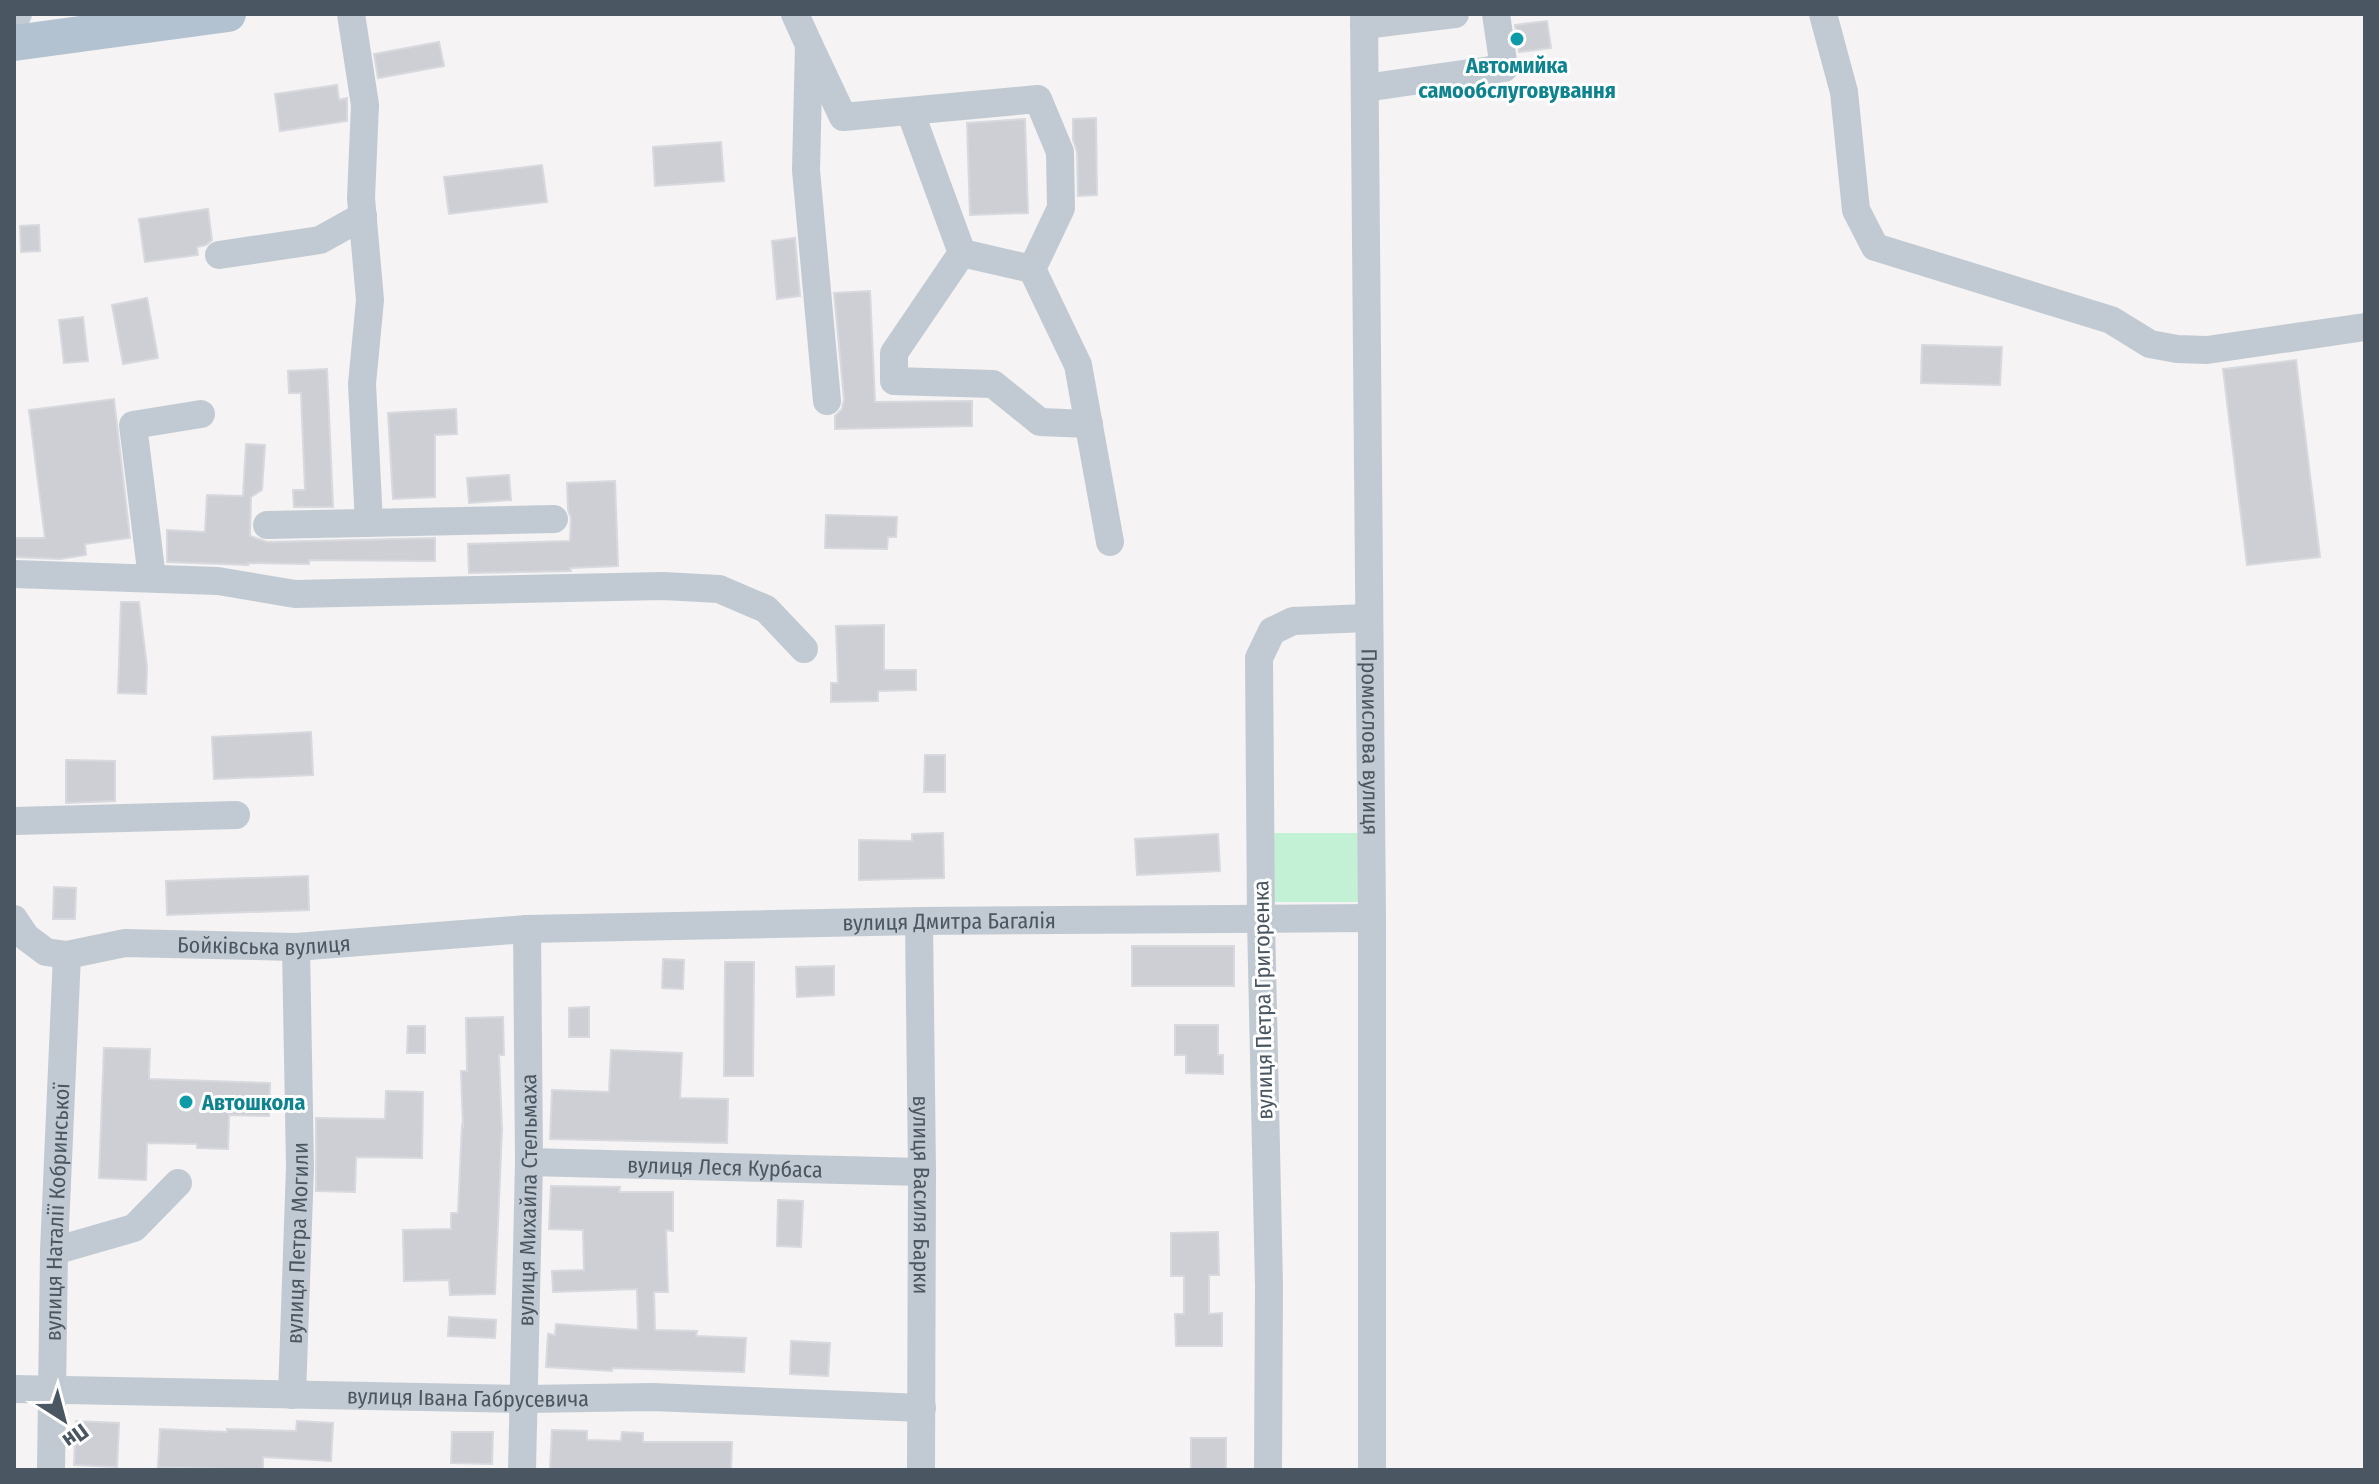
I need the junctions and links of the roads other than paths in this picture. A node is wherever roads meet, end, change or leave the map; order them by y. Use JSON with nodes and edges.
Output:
{"nodes":[{"id":1,"x":18,"y":14,"type":"edge"},
{"id":2,"x":228,"y":14,"type":"edge"},
{"id":3,"x":351,"y":14,"type":"edge"},
{"id":4,"x":795,"y":14,"type":"edge"},
{"id":5,"x":1455,"y":14,"type":"edge"},
{"id":6,"x":1496,"y":14,"type":"edge"},
{"id":7,"x":1823,"y":14,"type":"edge"},
{"id":8,"x":14,"y":20,"type":"edge"},
{"id":9,"x":1364,"y":20,"type":"edge"},
{"id":10,"x":14,"y":43,"type":"edge"},
{"id":11,"x":809,"y":45,"type":"junction"},
{"id":12,"x":1365,"y":88,"type":"junction"},
{"id":13,"x":910,"y":111,"type":"junction"},
{"id":14,"x":363,"y":216,"type":"junction"},
{"id":15,"x":962,"y":253,"type":"junction"},
{"id":16,"x":219,"y":255,"type":"dead end"},
{"id":17,"x":1032,"y":269,"type":"junction"},
{"id":18,"x":2365,"y":327,"type":"edge"},
{"id":19,"x":827,"y":401,"type":"dead end"},
{"id":20,"x":201,"y":414,"type":"dead end"},
{"id":21,"x":1089,"y":424,"type":"junction"},
{"id":22,"x":554,"y":519,"type":"dead end"},
{"id":23,"x":369,"y":523,"type":"junction"},
{"id":24,"x":267,"y":525,"type":"dead end"},
{"id":25,"x":1110,"y":542,"type":"dead end"},
{"id":26,"x":14,"y":574,"type":"edge"},
{"id":27,"x":152,"y":578,"type":"junction"},
{"id":28,"x":1368,"y":618,"type":"junction"},
{"id":29,"x":804,"y":649,"type":"dead end"},
{"id":30,"x":236,"y":815,"type":"dead end"},
{"id":31,"x":14,"y":821,"type":"edge"},
{"id":32,"x":1372,"y":918,"type":"junction"},
{"id":33,"x":14,"y":919,"type":"edge"},
{"id":34,"x":1261,"y":920,"type":"junction"},
{"id":35,"x":919,"y":921,"type":"junction"},
{"id":36,"x":527,"y":929,"type":"junction"},
{"id":37,"x":296,"y":947,"type":"junction"},
{"id":38,"x":67,"y":955,"type":"junction"},
{"id":39,"x":529,"y":1162,"type":"junction"},
{"id":40,"x":922,"y":1172,"type":"junction"},
{"id":41,"x":178,"y":1183,"type":"dead end"},
{"id":42,"x":54,"y":1251,"type":"junction"},
{"id":43,"x":14,"y":1389,"type":"edge"},
{"id":44,"x":53,"y":1389,"type":"junction"},
{"id":45,"x":292,"y":1395,"type":"junction"},
{"id":46,"x":525,"y":1399,"type":"junction"},
{"id":47,"x":922,"y":1408,"type":"junction"},
{"id":48,"x":51,"y":1470,"type":"edge"},
{"id":49,"x":522,"y":1470,"type":"edge"},
{"id":50,"x":921,"y":1470,"type":"edge"},
{"id":51,"x":1268,"y":1470,"type":"edge"},
{"id":52,"x":1372,"y":1470,"type":"edge"}],
"edges":[{"from":1,"to":8,"type":"street"},
{"from":2,"to":10,"type":"main road"},
{"from":3,"to":14,"type":"street"},
{"from":4,"to":11,"type":"street"},
{"from":5,"to":9,"type":"street"},
{"from":6,"to":12,"type":"street"},
{"from":7,"to":18,"type":"street"},
{"from":9,"to":12,"type":"street","name":"Промислова вулиця"},
{"from":11,"to":13,"type":"street"},
{"from":11,"to":19,"type":"street"},
{"from":12,"to":28,"type":"street","name":"Промислова вулиця"},
{"from":13,"to":15,"type":"street"},
{"from":13,"to":17,"type":"street"},
{"from":14,"to":16,"type":"street"},
{"from":14,"to":23,"type":"street"},
{"from":15,"to":17,"type":"street"},
{"from":15,"to":21,"type":"street"},
{"from":17,"to":21,"type":"street"},
{"from":20,"to":27,"type":"street"},
{"from":21,"to":25,"type":"street"},
{"from":22,"to":23,"type":"street"},
{"from":23,"to":24,"type":"street"},
{"from":26,"to":27,"type":"street"},
{"from":27,"to":29,"type":"street"},
{"from":28,"to":32,"type":"street","name":"Промислова вулиця"},
{"from":28,"to":34,"type":"street","name":"вулиця Петра Григоренка"},
{"from":30,"to":31,"type":"street"},
{"from":32,"to":34,"type":"street","name":"вулиця Дмитра Багалія"},
{"from":32,"to":52,"type":"street","name":"Промислова вулиця"},
{"from":33,"to":38,"type":"street"},
{"from":34,"to":35,"type":"street","name":"вулиця Дмитра Багалія"},
{"from":34,"to":51,"type":"street","name":"вулиця Петра Григоренка"},
{"from":35,"to":36,"type":"street","name":"вулиця Дмитра Багалія"},
{"from":35,"to":40,"type":"street","name":"вулиця Василя Барки"},
{"from":36,"to":37,"type":"street","name":"Бойківська вулиця"},
{"from":36,"to":39,"type":"street","name":"вулиця Михайла Стельмаха"},
{"from":37,"to":38,"type":"street","name":"Бойківська вулиця"},
{"from":37,"to":45,"type":"street","name":"вулиця Петра Могили"},
{"from":38,"to":42,"type":"street","name":"вулиця Наталії Кобринської"},
{"from":39,"to":40,"type":"street","name":"вулиця Леся Курбаса"},
{"from":39,"to":46,"type":"street","name":"вулиця Михайла Стельмаха"},
{"from":40,"to":47,"type":"street","name":"вулиця Василя Барки"},
{"from":41,"to":42,"type":"street"},
{"from":42,"to":44,"type":"street","name":"вулиця Наталії Кобринської"},
{"from":43,"to":44,"type":"street","name":"вулиця Івана Габрусевича"},
{"from":44,"to":45,"type":"street","name":"вулиця Івана Габрусевича"},
{"from":44,"to":48,"type":"street","name":"вулиця Наталії Кобринської"},
{"from":45,"to":46,"type":"street","name":"вулиця Івана Габрусевича"},
{"from":46,"to":47,"type":"street","name":"вулиця Івана Габрусевича"},
{"from":46,"to":49,"type":"street","name":"вулиця Михайла Стельмаха"},
{"from":47,"to":50,"type":"street","name":"вулиця Василя Барки"}]}
